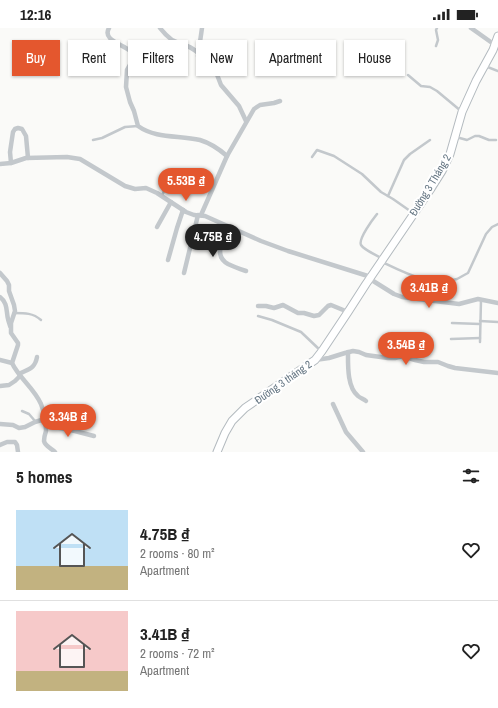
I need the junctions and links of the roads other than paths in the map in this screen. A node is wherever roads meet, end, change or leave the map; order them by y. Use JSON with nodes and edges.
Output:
{"nodes":[{"id":1,"x":109,"y":28,"type":"edge"},
{"id":2,"x":160,"y":28,"type":"edge"},
{"id":3,"x":202,"y":28,"type":"edge"},
{"id":4,"x":437,"y":28,"type":"edge"},
{"id":5,"x":471,"y":28,"type":"edge"},
{"id":6,"x":498,"y":36,"type":"edge"},
{"id":7,"x":201,"y":40,"type":"edge"},
{"id":8,"x":436,"y":46,"type":"dead end"},
{"id":9,"x":495,"y":49,"type":"edge"},
{"id":10,"x":196,"y":51,"type":"edge"},
{"id":11,"x":484,"y":66,"type":"junction"},
{"id":12,"x":498,"y":71,"type":"edge"},
{"id":13,"x":408,"y":75,"type":"dead end"},
{"id":14,"x":218,"y":76,"type":"edge"},
{"id":15,"x":280,"y":101,"type":"dead end"},
{"id":16,"x":462,"y":112,"type":"junction"},
{"id":17,"x":246,"y":121,"type":"junction"},
{"id":18,"x":138,"y":126,"type":"junction"},
{"id":19,"x":455,"y":136,"type":"junction"},
{"id":20,"x":93,"y":140,"type":"dead end"},
{"id":21,"x":430,"y":140,"type":"dead end"},
{"id":22,"x":496,"y":140,"type":"dead end"},
{"id":23,"x":227,"y":156,"type":"junction"},
{"id":24,"x":312,"y":157,"type":"dead end"},
{"id":25,"x":28,"y":158,"type":"junction"},
{"id":26,"x":11,"y":163,"type":"junction"},
{"id":27,"x":0,"y":164,"type":"edge"},
{"id":28,"x":166,"y":188,"type":"dead end"},
{"id":29,"x":161,"y":196,"type":"junction"},
{"id":30,"x":388,"y":196,"type":"junction"},
{"id":31,"x":171,"y":202,"type":"junction"},
{"id":32,"x":184,"y":210,"type":"junction"},
{"id":33,"x":377,"y":214,"type":"dead end"},
{"id":34,"x":414,"y":214,"type":"junction"},
{"id":35,"x":199,"y":215,"type":"junction"},
{"id":36,"x":498,"y":224,"type":"edge"},
{"id":37,"x":157,"y":227,"type":"dead end"},
{"id":38,"x":231,"y":228,"type":"junction"},
{"id":39,"x":168,"y":260,"type":"dead end"},
{"id":40,"x":382,"y":260,"type":"junction"},
{"id":41,"x":246,"y":271,"type":"dead end"},
{"id":42,"x":184,"y":272,"type":"dead end"},
{"id":43,"x":0,"y":273,"type":"edge"},
{"id":44,"x":369,"y":280,"type":"junction"},
{"id":45,"x":362,"y":291,"type":"joint"},
{"id":46,"x":0,"y":297,"type":"edge"},
{"id":47,"x":481,"y":299,"type":"junction"},
{"id":48,"x":498,"y":303,"type":"edge"},
{"id":49,"x":258,"y":306,"type":"dead end"},
{"id":50,"x":348,"y":312,"type":"junction"},
{"id":51,"x":14,"y":313,"type":"junction"},
{"id":52,"x":258,"y":316,"type":"dead end"},
{"id":53,"x":41,"y":320,"type":"dead end"},
{"id":54,"x":498,"y":322,"type":"edge"},
{"id":55,"x":452,"y":323,"type":"dead end"},
{"id":56,"x":480,"y":323,"type":"junction"},
{"id":57,"x":11,"y":328,"type":"junction"},
{"id":58,"x":450,"y":339,"type":"dead end"},
{"id":59,"x":322,"y":351,"type":"junction"},
{"id":60,"x":348,"y":352,"type":"junction"},
{"id":61,"x":37,"y":357,"type":"dead end"},
{"id":62,"x":0,"y":360,"type":"edge"},
{"id":63,"x":315,"y":360,"type":"junction"},
{"id":64,"x":12,"y":363,"type":"junction"},
{"id":65,"x":498,"y":373,"type":"edge"},
{"id":66,"x":19,"y":375,"type":"junction"},
{"id":67,"x":0,"y":386,"type":"edge"},
{"id":68,"x":366,"y":400,"type":"dead end"},
{"id":69,"x":333,"y":404,"type":"dead end"},
{"id":70,"x":22,"y":411,"type":"dead end"},
{"id":71,"x":45,"y":419,"type":"junction"},
{"id":72,"x":35,"y":422,"type":"junction"},
{"id":73,"x":0,"y":424,"type":"edge"},
{"id":74,"x":46,"y":426,"type":"junction"},
{"id":75,"x":94,"y":436,"type":"dead end"},
{"id":76,"x":0,"y":445,"type":"edge"},
{"id":77,"x":18,"y":452,"type":"edge"},
{"id":78,"x":55,"y":452,"type":"edge"},
{"id":79,"x":217,"y":452,"type":"edge"},
{"id":80,"x":363,"y":452,"type":"edge"}],
"edges":[{"from":1,"to":18,"type":"street"},
{"from":2,"to":10,"type":"street"},
{"from":3,"to":7,"type":"street"},
{"from":4,"to":8,"type":"lane"},
{"from":5,"to":9,"type":"street"},
{"from":6,"to":9,"type":"main road","name":"Đường 3 Tháng 2"},
{"from":9,"to":11,"type":"main road","name":"Đường 3 Tháng 2"},
{"from":11,"to":12,"type":"lane"},
{"from":11,"to":16,"type":"main road","name":"Đường 3 Tháng 2"},
{"from":13,"to":16,"type":"lane"},
{"from":14,"to":17,"type":"street"},
{"from":15,"to":17,"type":"street"},
{"from":16,"to":19,"type":"main road","name":"Đường 3 Tháng 2"},
{"from":17,"to":23,"type":"street"},
{"from":18,"to":20,"type":"lane"},
{"from":18,"to":23,"type":"street"},
{"from":19,"to":22,"type":"lane"},
{"from":19,"to":34,"type":"main road","name":"Đường 3 Tháng 2"},
{"from":21,"to":30,"type":"lane"},
{"from":23,"to":35,"type":"street"},
{"from":24,"to":30,"type":"lane"},
{"from":25,"to":26,"type":"street"},
{"from":25,"to":26,"type":"street"},
{"from":25,"to":29,"type":"street"},
{"from":26,"to":27,"type":"street"},
{"from":28,"to":29,"type":"lane"},
{"from":29,"to":31,"type":"street"},
{"from":30,"to":34,"type":"lane"},
{"from":31,"to":32,"type":"street"},
{"from":31,"to":37,"type":"street"},
{"from":32,"to":35,"type":"street"},
{"from":32,"to":39,"type":"street"},
{"from":33,"to":40,"type":"lane"},
{"from":34,"to":40,"type":"main road","name":"Đường 3 Tháng 2"},
{"from":35,"to":38,"type":"street"},
{"from":35,"to":42,"type":"street"},
{"from":36,"to":40,"type":"lane"},
{"from":38,"to":41,"type":"street"},
{"from":38,"to":44,"type":"street"},
{"from":40,"to":44,"type":"main road","name":"Đường 3 Tháng 2"},
{"from":43,"to":51,"type":"street"},
{"from":44,"to":45,"type":"main road","name":"Đường 3 Tháng 2"},
{"from":44,"to":47,"type":"street"},
{"from":45,"to":50,"type":"main road","name":"Đường 3 tháng 2"},
{"from":46,"to":57,"type":"street"},
{"from":47,"to":48,"type":"street"},
{"from":47,"to":56,"type":"lane"},
{"from":49,"to":50,"type":"street"},
{"from":50,"to":59,"type":"main road","name":"Đường 3 tháng 2"},
{"from":51,"to":53,"type":"lane"},
{"from":51,"to":57,"type":"street"},
{"from":52,"to":59,"type":"lane"},
{"from":54,"to":56,"type":"lane"},
{"from":55,"to":56,"type":"lane"},
{"from":56,"to":58,"type":"lane"},
{"from":57,"to":64,"type":"street"},
{"from":59,"to":63,"type":"main road","name":"Đường 3 tháng 2"},
{"from":60,"to":63,"type":"street"},
{"from":60,"to":65,"type":"street"},
{"from":60,"to":68,"type":"street"},
{"from":61,"to":66,"type":"street"},
{"from":62,"to":64,"type":"street"},
{"from":63,"to":79,"type":"main road","name":"Đường 3 tháng 2"},
{"from":64,"to":66,"type":"street"},
{"from":66,"to":67,"type":"street"},
{"from":66,"to":71,"type":"street"},
{"from":69,"to":80,"type":"street"},
{"from":70,"to":72,"type":"lane"},
{"from":71,"to":72,"type":"street"},
{"from":71,"to":74,"type":"street"},
{"from":72,"to":73,"type":"street"},
{"from":74,"to":75,"type":"street"},
{"from":74,"to":78,"type":"street"},
{"from":76,"to":77,"type":"street"}]}
